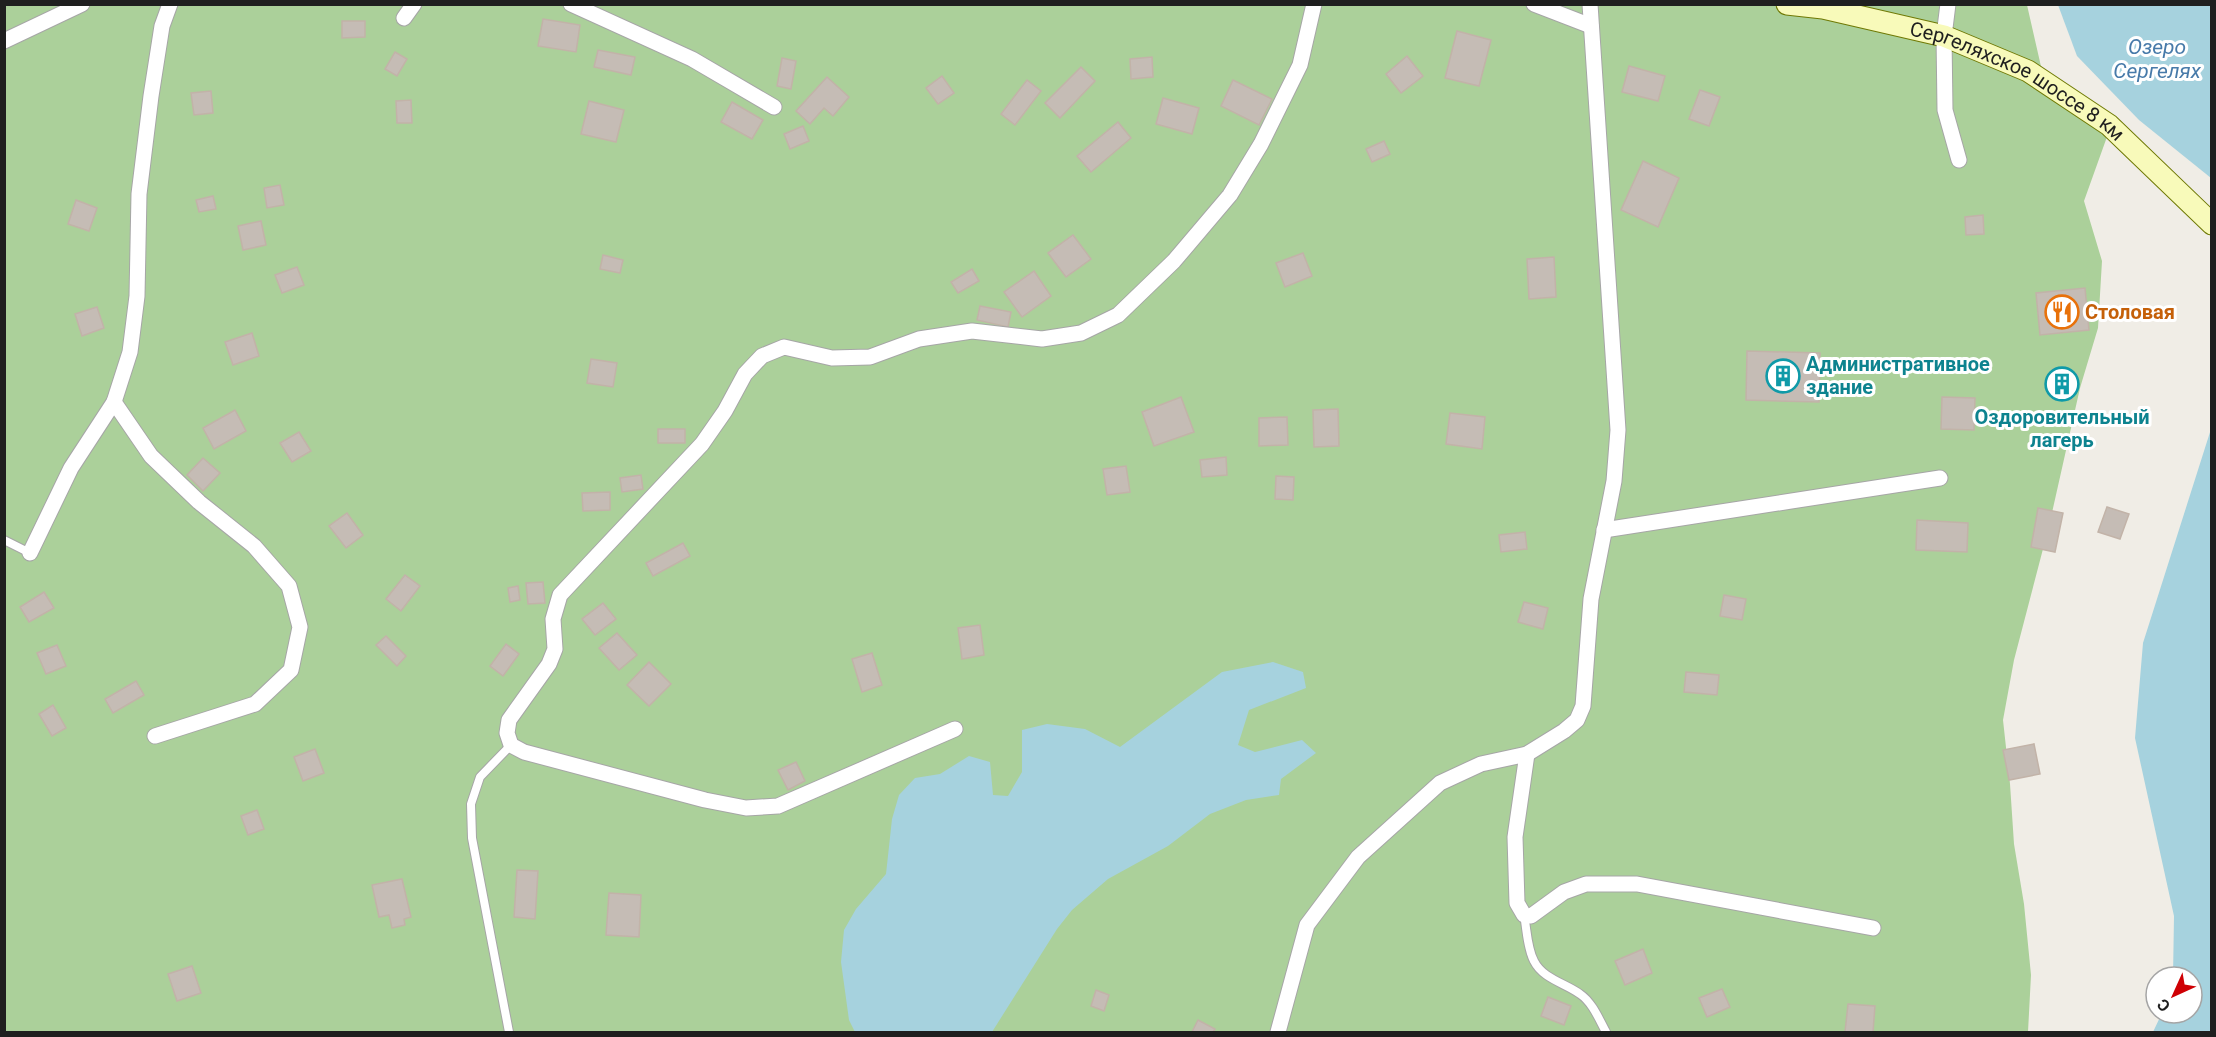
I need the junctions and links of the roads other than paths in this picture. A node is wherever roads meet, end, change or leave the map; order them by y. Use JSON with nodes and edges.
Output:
{"nodes":[{"id":1,"x":82,"y":4,"type":"edge"},
{"id":2,"x":170,"y":4,"type":"edge"},
{"id":3,"x":414,"y":4,"type":"edge"},
{"id":4,"x":572,"y":4,"type":"edge"},
{"id":5,"x":1314,"y":4,"type":"edge"},
{"id":6,"x":1534,"y":4,"type":"edge"},
{"id":7,"x":1590,"y":4,"type":"edge"},
{"id":8,"x":1787,"y":4,"type":"edge"},
{"id":9,"x":1948,"y":4,"type":"edge"},
{"id":10,"x":404,"y":18,"type":"dead end"},
{"id":11,"x":1592,"y":26,"type":"junction"},
{"id":12,"x":1944,"y":36,"type":"junction"},
{"id":13,"x":4,"y":41,"type":"edge"},
{"id":14,"x":774,"y":107,"type":"dead end"},
{"id":15,"x":1959,"y":160,"type":"dead end"},
{"id":16,"x":2211,"y":224,"type":"edge"},
{"id":17,"x":114,"y":402,"type":"junction"},
{"id":18,"x":1940,"y":477,"type":"dead end"},
{"id":19,"x":1604,"y":530,"type":"junction"},
{"id":20,"x":4,"y":540,"type":"edge"},
{"id":21,"x":30,"y":553,"type":"joint"},
{"id":22,"x":955,"y":729,"type":"dead end"},
{"id":23,"x":155,"y":736,"type":"dead end"},
{"id":24,"x":511,"y":745,"type":"junction"},
{"id":25,"x":1527,"y":754,"type":"junction"},
{"id":26,"x":1524,"y":915,"type":"junction"},
{"id":27,"x":1873,"y":928,"type":"dead end"},
{"id":28,"x":509,"y":1032,"type":"edge"},
{"id":29,"x":1278,"y":1032,"type":"edge"},
{"id":30,"x":1606,"y":1032,"type":"edge"}],
"edges":[{"from":1,"to":13,"type":"street"},
{"from":2,"to":17,"type":"street"},
{"from":3,"to":10,"type":"street"},
{"from":4,"to":14,"type":"street"},
{"from":5,"to":24,"type":"street"},
{"from":6,"to":11,"type":"street"},
{"from":7,"to":11,"type":"street"},
{"from":8,"to":12,"type":"main road","name":"Сергеляхское шоссе 8 км"},
{"from":9,"to":12,"type":"street"},
{"from":11,"to":19,"type":"street"},
{"from":12,"to":15,"type":"street"},
{"from":12,"to":16,"type":"main road","name":"Сергеляхское шоссе 8 км"},
{"from":17,"to":21,"type":"street"},
{"from":17,"to":23,"type":"street"},
{"from":18,"to":19,"type":"street"},
{"from":19,"to":25,"type":"street"},
{"from":20,"to":21,"type":"lane"},
{"from":22,"to":24,"type":"street"},
{"from":24,"to":28,"type":"lane"},
{"from":25,"to":26,"type":"street"},
{"from":25,"to":29,"type":"street"},
{"from":26,"to":27,"type":"street"},
{"from":26,"to":30,"type":"lane"}]}
